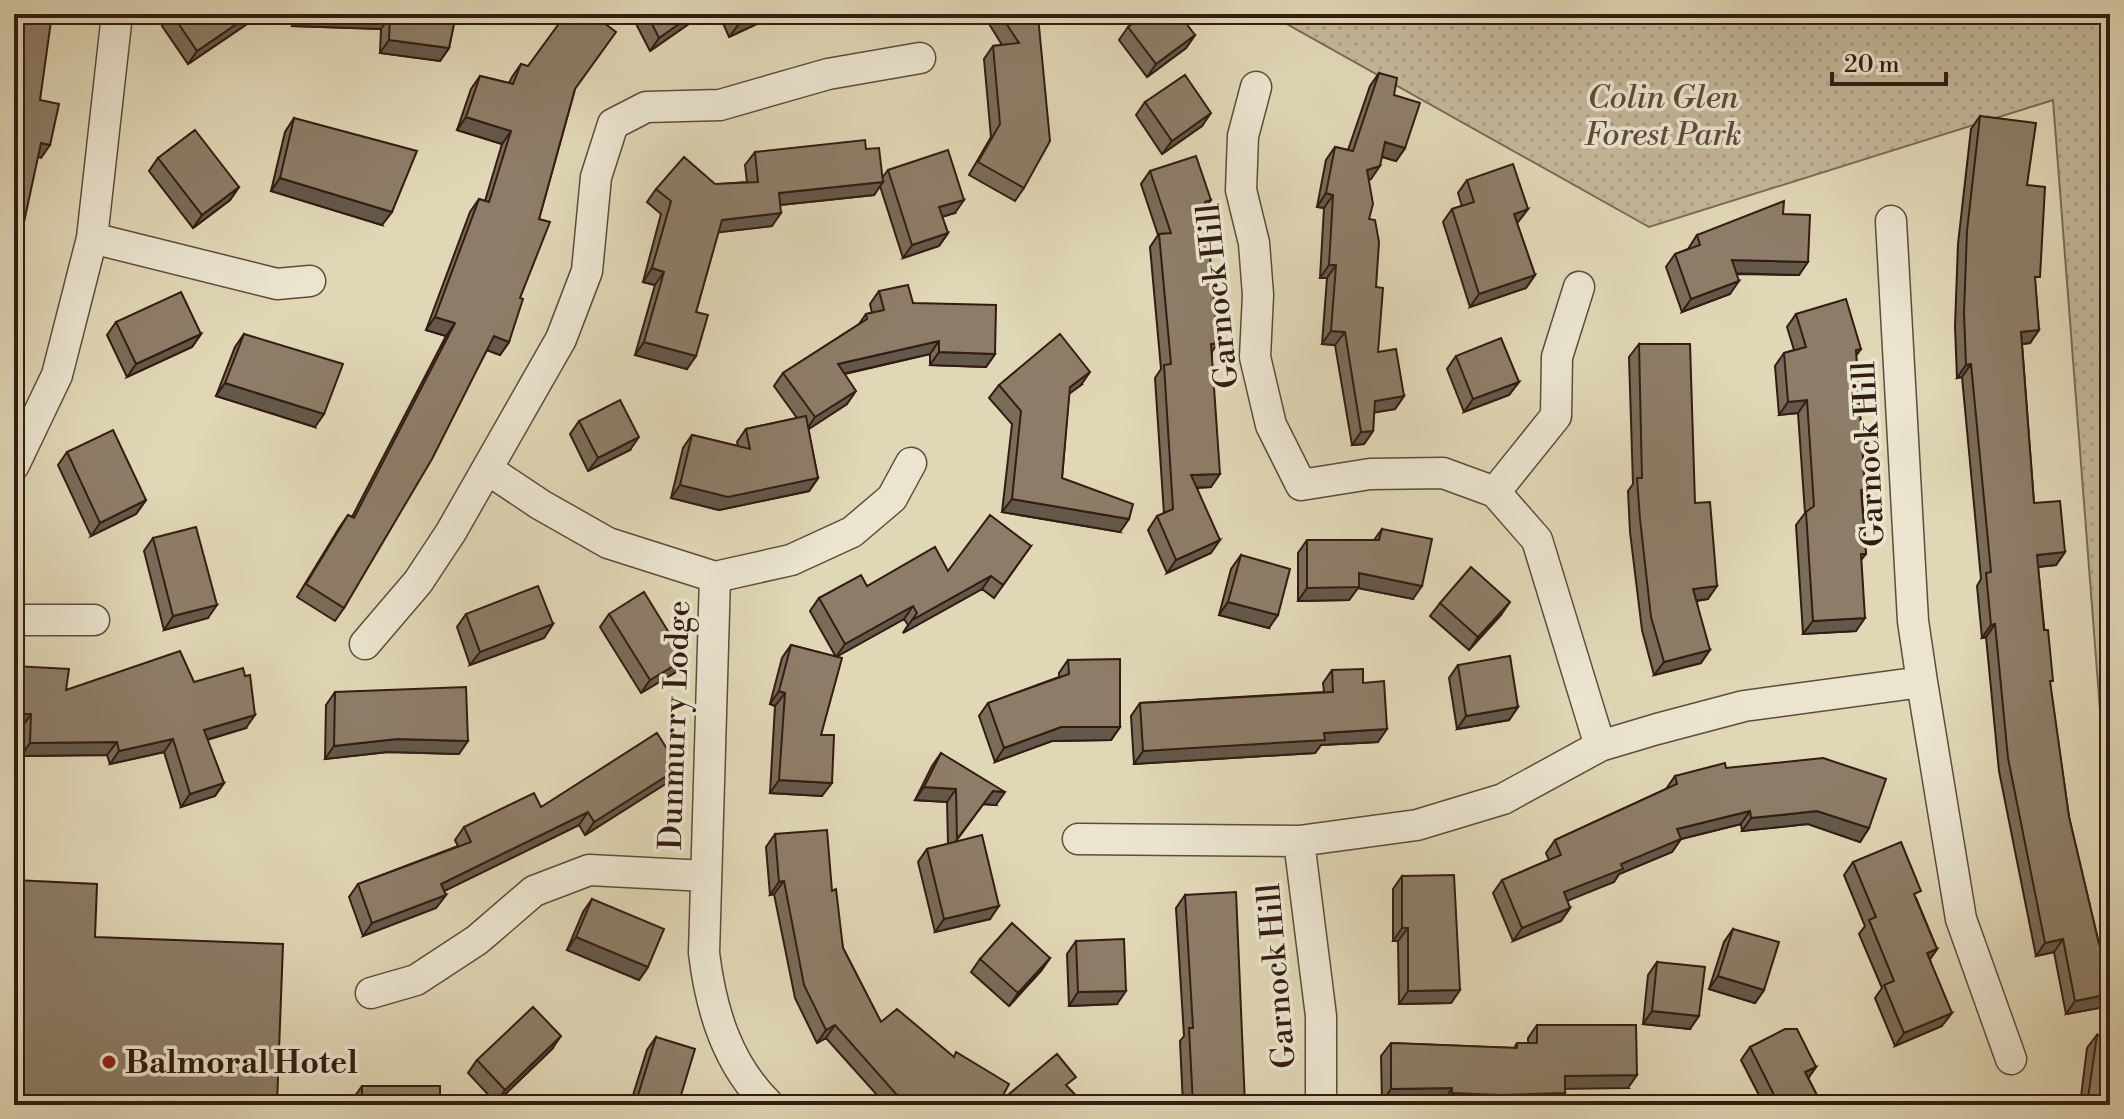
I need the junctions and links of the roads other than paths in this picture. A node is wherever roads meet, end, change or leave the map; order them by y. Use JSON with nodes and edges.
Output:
{"nodes":[{"id":1,"x":117,"y":14,"type":"edge"},
{"id":2,"x":920,"y":58,"type":"dead end"},
{"id":3,"x":1256,"y":87,"type":"dead end"},
{"id":4,"x":1891,"y":221,"type":"dead end"},
{"id":5,"x":92,"y":238,"type":"junction"},
{"id":6,"x":310,"y":281,"type":"dead end"},
{"id":7,"x":1579,"y":287,"type":"dead end"},
{"id":8,"x":911,"y":463,"type":"dead end"},
{"id":9,"x":14,"y":465,"type":"edge"},
{"id":10,"x":487,"y":469,"type":"junction"},
{"id":11,"x":1495,"y":492,"type":"junction"},
{"id":12,"x":715,"y":577,"type":"junction"},
{"id":13,"x":14,"y":620,"type":"edge"},
{"id":14,"x":94,"y":620,"type":"dead end"},
{"id":15,"x":365,"y":644,"type":"dead end"},
{"id":16,"x":1922,"y":682,"type":"junction"},
{"id":17,"x":1600,"y":746,"type":"junction"},
{"id":18,"x":1078,"y":839,"type":"dead end"},
{"id":19,"x":1299,"y":841,"type":"junction"},
{"id":20,"x":706,"y":876,"type":"junction"},
{"id":21,"x":371,"y":993,"type":"dead end"},
{"id":22,"x":2011,"y":1059,"type":"dead end"},
{"id":23,"x":760,"y":1102,"type":"edge"},
{"id":24,"x":1321,"y":1105,"type":"edge"}],
"edges":[{"from":1,"to":5,"type":"street"},
{"from":2,"to":10,"type":"street"},
{"from":3,"to":11,"type":"street","name":"Garnock Hill"},
{"from":4,"to":16,"type":"street","name":"Garnock Hill"},
{"from":5,"to":6,"type":"street"},
{"from":5,"to":9,"type":"street"},
{"from":7,"to":11,"type":"street"},
{"from":8,"to":12,"type":"street","name":"Dunmurry Lodge"},
{"from":10,"to":12,"type":"street","name":"Dunmurry Lodge"},
{"from":10,"to":15,"type":"street"},
{"from":11,"to":17,"type":"street","name":"Garnock Hill"},
{"from":12,"to":20,"type":"street","name":"Dunmurry Lodge"},
{"from":13,"to":14,"type":"street"},
{"from":16,"to":17,"type":"street","name":"Garnock Hill"},
{"from":16,"to":22,"type":"street","name":"Garnock Hill"},
{"from":17,"to":19,"type":"street","name":"Garnock Hill"},
{"from":18,"to":19,"type":"street","name":"Garnock Hill"},
{"from":19,"to":24,"type":"street","name":"Garnock Hill"},
{"from":20,"to":21,"type":"street","name":"Dunmurry Lodge"},
{"from":20,"to":23,"type":"street","name":"Dunmurry Lodge"}]}
